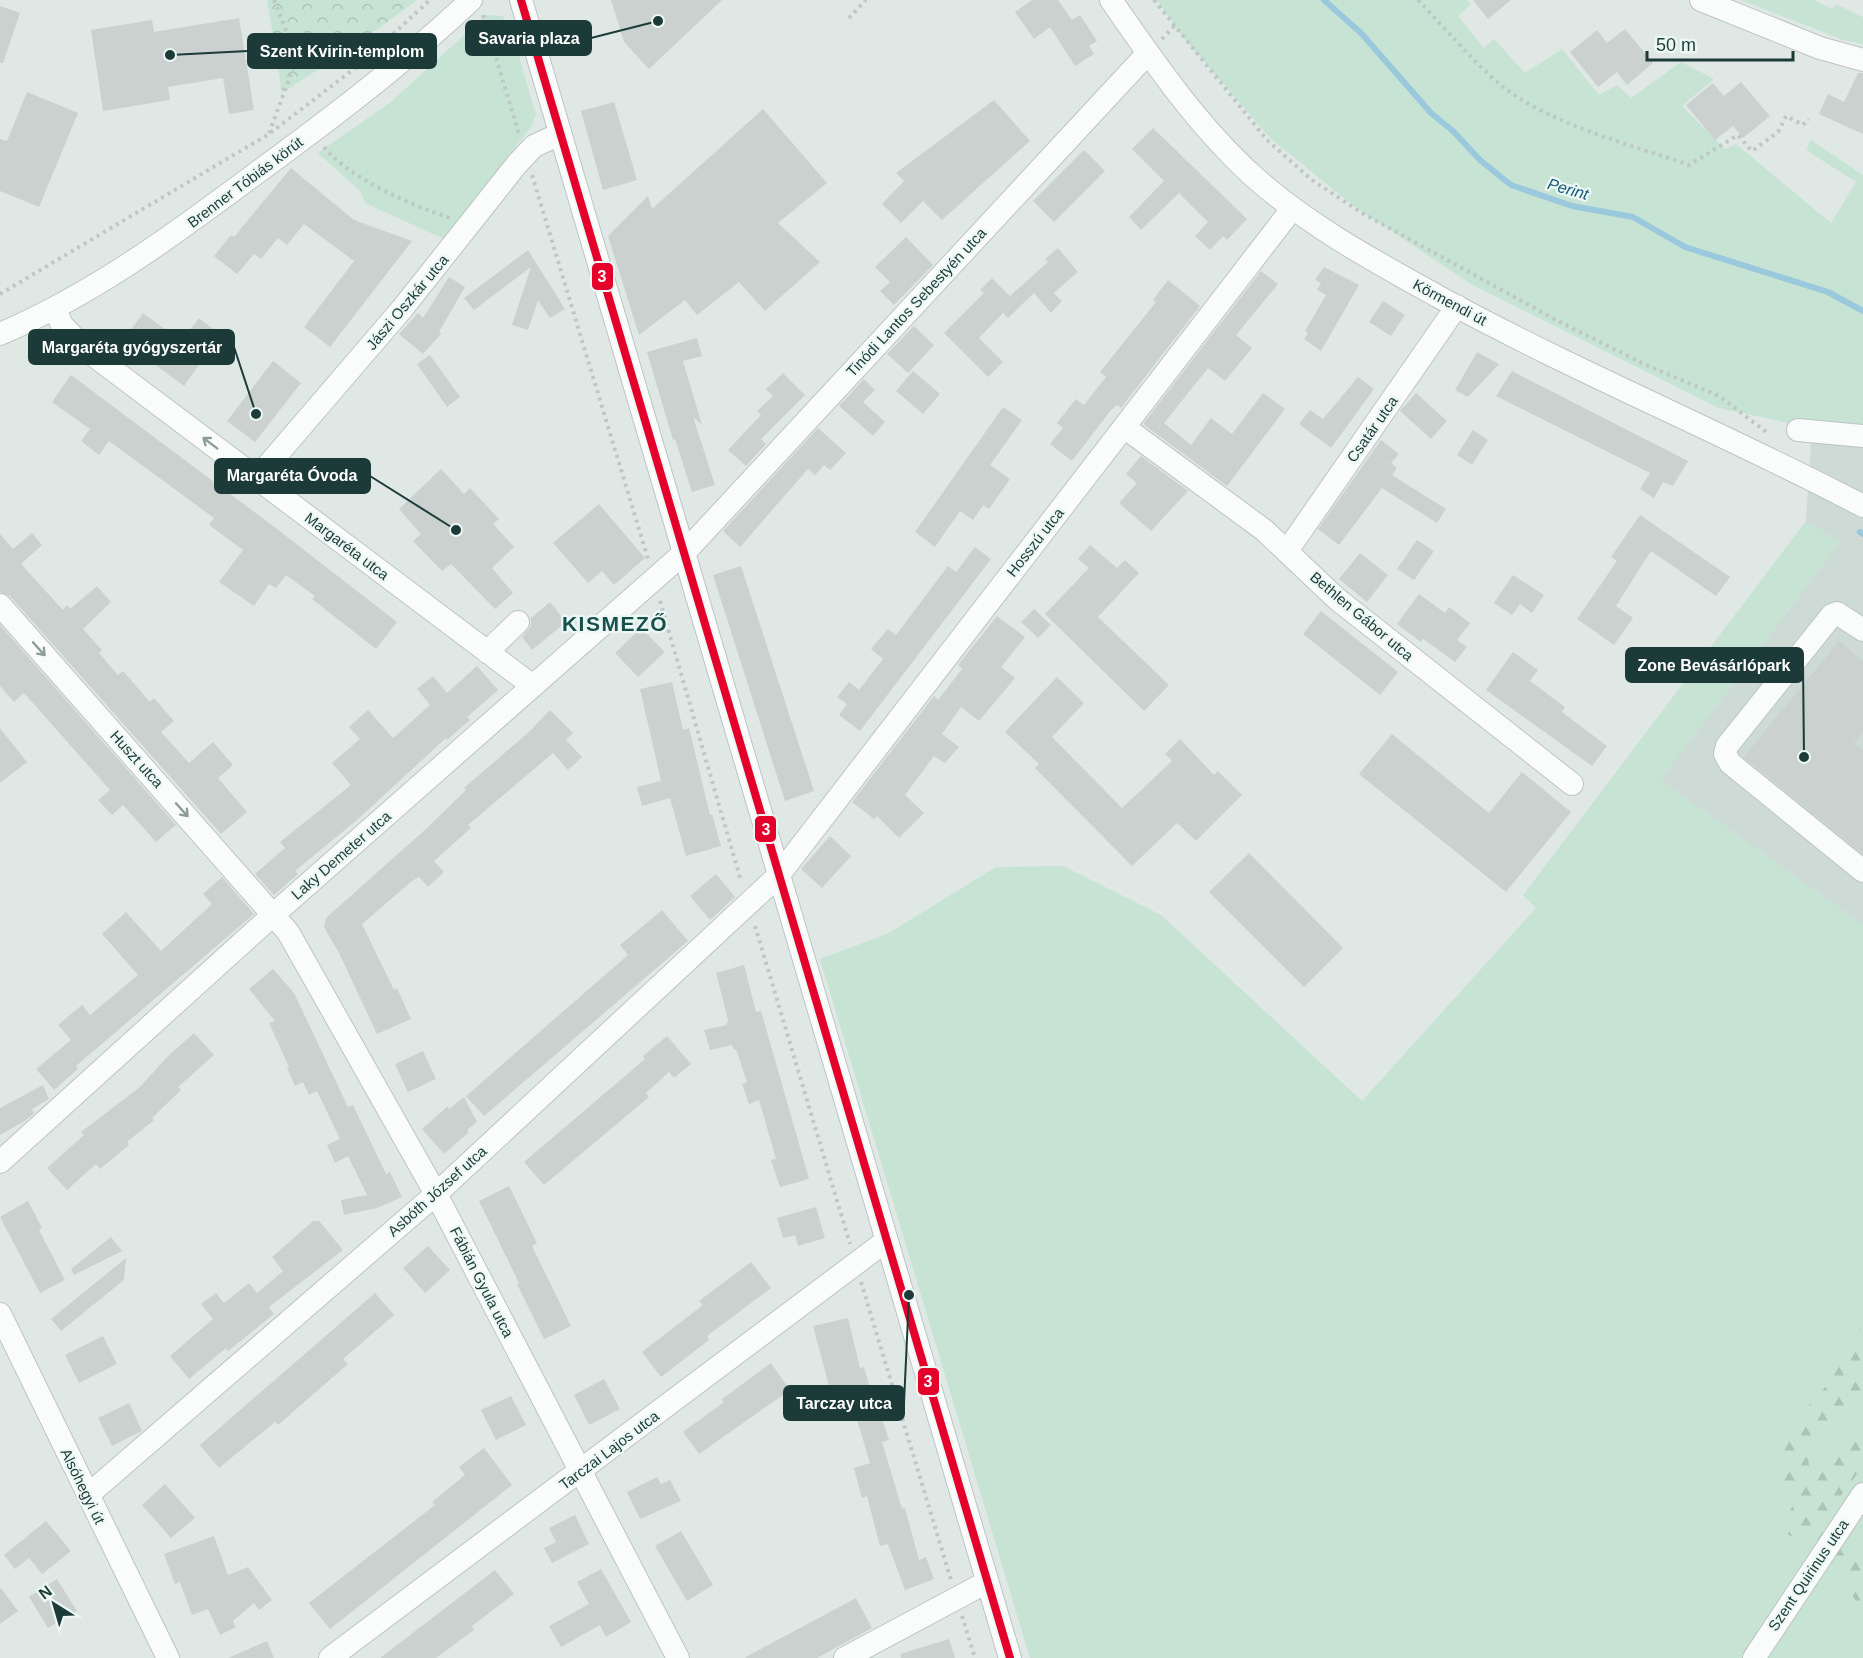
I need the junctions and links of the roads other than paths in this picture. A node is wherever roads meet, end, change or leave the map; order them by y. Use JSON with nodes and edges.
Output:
{"nodes":[{"id":1,"x":521,"y":0,"type":"edge"},
{"id":2,"x":1111,"y":0,"type":"edge"},
{"id":3,"x":1701,"y":0,"type":"edge"},
{"id":4,"x":477,"y":7,"type":"edge"},
{"id":5,"x":1148,"y":53,"type":"junction"},
{"id":6,"x":1863,"y":60,"type":"edge"},
{"id":7,"x":560,"y":134,"type":"junction"},
{"id":8,"x":1292,"y":209,"type":"junction"},
{"id":9,"x":1457,"y":306,"type":"junction"},
{"id":10,"x":55,"y":309,"type":"junction"},
{"id":11,"x":0,"y":334,"type":"edge"},
{"id":12,"x":1124,"y":427,"type":"junction"},
{"id":13,"x":1798,"y":430,"type":"dead end"},
{"id":14,"x":1863,"y":436,"type":"edge"},
{"id":15,"x":257,"y":478,"type":"junction"},
{"id":16,"x":1863,"y":506,"type":"edge"},
{"id":17,"x":1287,"y":550,"type":"junction"},
{"id":18,"x":685,"y":552,"type":"junction"},
{"id":19,"x":0,"y":605,"type":"edge"},
{"id":20,"x":518,"y":622,"type":"dead end"},
{"id":21,"x":1863,"y":630,"type":"edge"},
{"id":22,"x":487,"y":652,"type":"junction"},
{"id":23,"x":533,"y":686,"type":"junction"},
{"id":24,"x":1572,"y":784,"type":"dead end"},
{"id":25,"x":1863,"y":871,"type":"edge"},
{"id":26,"x":778,"y":876,"type":"junction"},
{"id":27,"x":274,"y":914,"type":"junction"},
{"id":28,"x":0,"y":1162,"type":"edge"},
{"id":29,"x":436,"y":1194,"type":"junction"},
{"id":30,"x":886,"y":1241,"type":"junction"},
{"id":31,"x":0,"y":1314,"type":"edge"},
{"id":32,"x":581,"y":1472,"type":"junction"},
{"id":33,"x":1863,"y":1494,"type":"edge"},
{"id":34,"x":88,"y":1495,"type":"junction"},
{"id":35,"x":987,"y":1582,"type":"junction"},
{"id":36,"x":168,"y":1658,"type":"edge"},
{"id":37,"x":330,"y":1658,"type":"edge"},
{"id":38,"x":678,"y":1658,"type":"edge"},
{"id":39,"x":845,"y":1658,"type":"edge"},
{"id":40,"x":1010,"y":1658,"type":"edge"},
{"id":41,"x":1754,"y":1658,"type":"edge"}],
"edges":[{"from":1,"to":7,"type":"street"},
{"from":2,"to":5,"type":"street","name":"Körmendi út"},
{"from":3,"to":6,"type":"street"},
{"from":4,"to":10,"type":"street","name":"Brenner Tóbiás körút"},
{"from":5,"to":8,"type":"street","name":"Körmendi út"},
{"from":5,"to":18,"type":"street","name":"Tinódi Lantos Sebestyén utca"},
{"from":7,"to":15,"type":"street","name":"Jászi Oszkár utca"},
{"from":7,"to":18,"type":"street"},
{"from":8,"to":9,"type":"street","name":"Körmendi út"},
{"from":8,"to":12,"type":"street","name":"Hosszú utca"},
{"from":9,"to":16,"type":"street","name":"Körmendi út"},
{"from":9,"to":17,"type":"street","name":"Csatár utca"},
{"from":10,"to":11,"type":"street","name":"Brenner Tóbiás körút"},
{"from":15,"to":10,"type":"street","name":"Margaréta utca","one_way":true},
{"from":12,"to":17,"type":"street","name":"Bethlen Gábor utca"},
{"from":12,"to":26,"type":"street","name":"Hosszú utca"},
{"from":13,"to":14,"type":"street"},
{"from":15,"to":22,"type":"street","name":"Margaréta utca"},
{"from":17,"to":24,"type":"street","name":"Bethlen Gábor utca"},
{"from":18,"to":23,"type":"street","name":"Laky Demeter utca"},
{"from":18,"to":26,"type":"street"},
{"from":19,"to":27,"type":"street","name":"Huszt utca","one_way":true},
{"from":20,"to":22,"type":"street"},
{"from":21,"to":25,"type":"street"},
{"from":22,"to":23,"type":"street","name":"Margaréta utca"},
{"from":23,"to":27,"type":"street","name":"Laky Demeter utca"},
{"from":26,"to":29,"type":"street","name":"Asbóth József utca"},
{"from":26,"to":30,"type":"street"},
{"from":27,"to":28,"type":"street","name":"Laky Demeter utca"},
{"from":27,"to":29,"type":"street","name":"Fábián Gyula utca"},
{"from":29,"to":32,"type":"street","name":"Fábián Gyula utca"},
{"from":29,"to":34,"type":"street","name":"Asbóth József utca"},
{"from":30,"to":32,"type":"street","name":"Tarczai Lajos utca"},
{"from":30,"to":35,"type":"street"},
{"from":31,"to":34,"type":"street","name":"Alsóhegyi út"},
{"from":32,"to":37,"type":"street","name":"Tarczai Lajos utca"},
{"from":32,"to":38,"type":"street","name":"Fábián Gyula utca"},
{"from":33,"to":41,"type":"street","name":"Szent Quirinus utca"},
{"from":34,"to":36,"type":"street","name":"Alsóhegyi út"},
{"from":35,"to":39,"type":"street"},
{"from":35,"to":40,"type":"street"}]}
